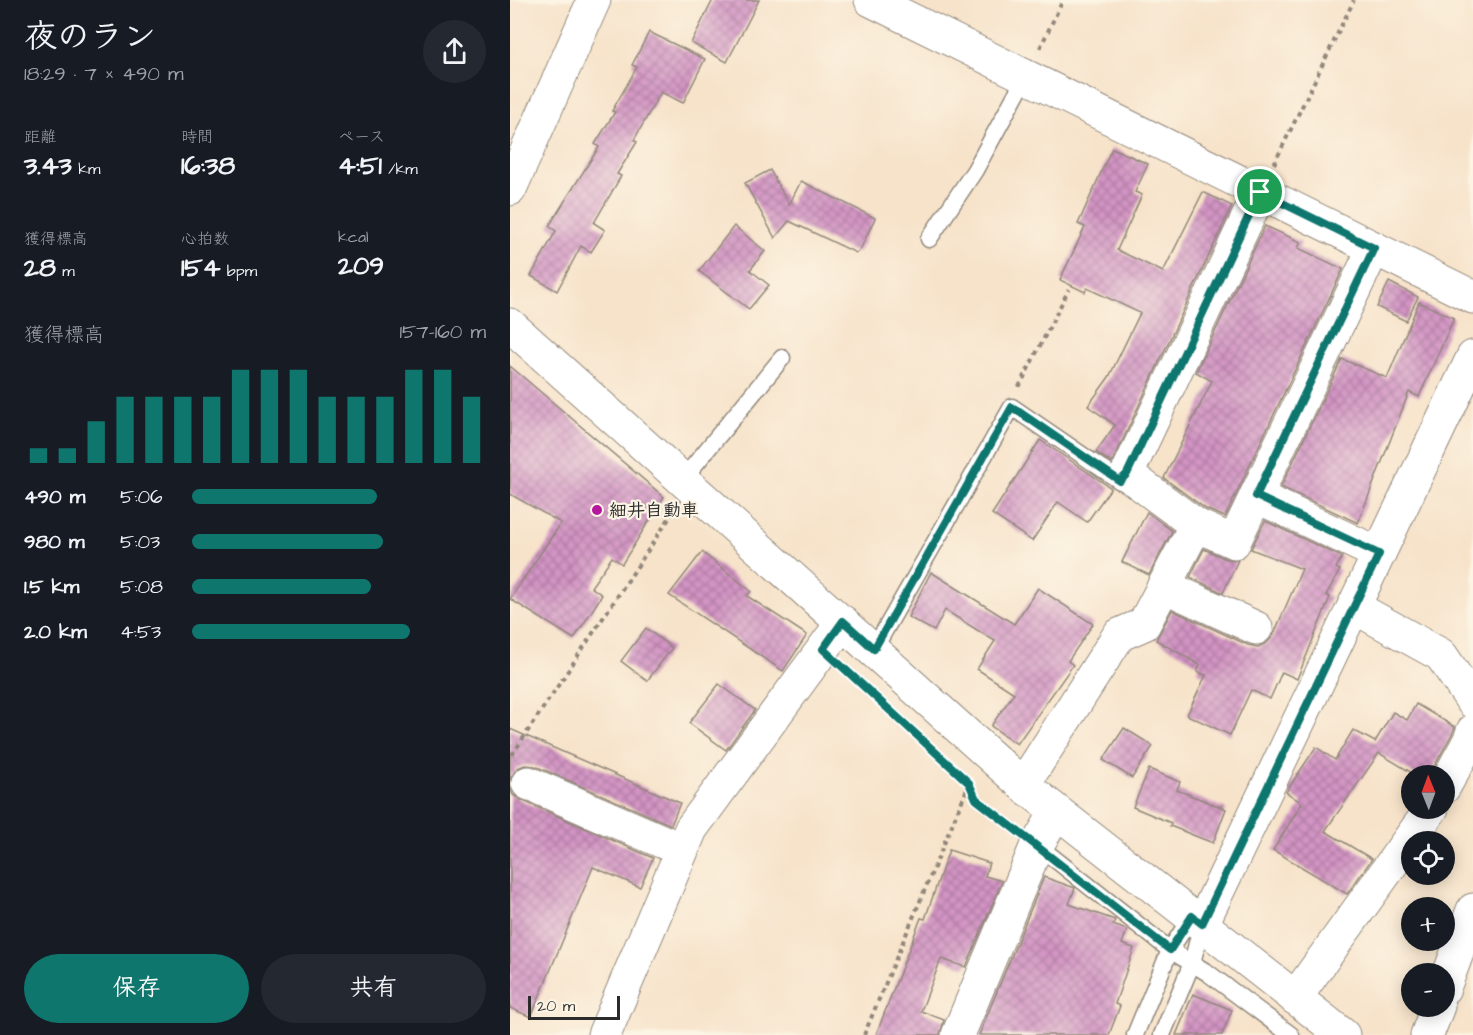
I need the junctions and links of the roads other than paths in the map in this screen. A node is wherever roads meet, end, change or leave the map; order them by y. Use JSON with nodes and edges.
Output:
{"nodes":[{"id":1,"x":594,"y":0,"type":"edge"},
{"id":2,"x":871,"y":0,"type":"edge"},
{"id":3,"x":1026,"y":76,"type":"junction"},
{"id":4,"x":510,"y":189,"type":"edge"},
{"id":5,"x":1260,"y":192,"type":"junction"},
{"id":6,"x":928,"y":239,"type":"dead end"},
{"id":7,"x":1374,"y":248,"type":"junction"},
{"id":8,"x":1473,"y":297,"type":"edge"},
{"id":9,"x":510,"y":325,"type":"edge"},
{"id":10,"x":1473,"y":357,"type":"edge"},
{"id":11,"x":782,"y":358,"type":"dead end"},
{"id":12,"x":1127,"y":474,"type":"junction"},
{"id":13,"x":687,"y":482,"type":"junction"},
{"id":14,"x":1256,"y":496,"type":"junction"},
{"id":15,"x":1196,"y":525,"type":"junction"},
{"id":16,"x":1379,"y":554,"type":"junction"},
{"id":17,"x":1164,"y":586,"type":"junction"},
{"id":18,"x":1354,"y":608,"type":"junction"},
{"id":19,"x":843,"y":621,"type":"junction"},
{"id":20,"x":1256,"y":628,"type":"dead end"},
{"id":21,"x":874,"y":649,"type":"junction"},
{"id":22,"x":1473,"y":702,"type":"edge"},
{"id":23,"x":1473,"y":731,"type":"edge"},
{"id":24,"x":1455,"y":766,"type":"edge"},
{"id":25,"x":519,"y":771,"type":"edge"},
{"id":26,"x":1023,"y":784,"type":"junction"},
{"id":27,"x":1056,"y":813,"type":"junction"},
{"id":28,"x":1424,"y":819,"type":"edge"},
{"id":29,"x":1037,"y":845,"type":"junction"},
{"id":30,"x":682,"y":850,"type":"junction"},
{"id":31,"x":1473,"y":910,"type":"edge"},
{"id":32,"x":1197,"y":920,"type":"junction"},
{"id":33,"x":1170,"y":950,"type":"junction"},
{"id":34,"x":1192,"y":963,"type":"junction"},
{"id":35,"x":1453,"y":963,"type":"edge"},
{"id":36,"x":1295,"y":998,"type":"junction"},
{"id":37,"x":1434,"y":1017,"type":"edge"},
{"id":38,"x":604,"y":1035,"type":"edge"},
{"id":39,"x":958,"y":1035,"type":"edge"},
{"id":40,"x":1135,"y":1035,"type":"edge"},
{"id":41,"x":1162,"y":1035,"type":"edge"},
{"id":42,"x":1291,"y":1035,"type":"edge"},
{"id":43,"x":1343,"y":1035,"type":"edge"},
{"id":44,"x":1427,"y":1035,"type":"edge"}],
"edges":[{"from":1,"to":4,"type":"street"},
{"from":2,"to":3,"type":"street"},
{"from":3,"to":5,"type":"street"},
{"from":3,"to":6,"type":"lane"},
{"from":5,"to":7,"type":"street"},
{"from":5,"to":12,"type":"street"},
{"from":7,"to":8,"type":"street"},
{"from":7,"to":14,"type":"street"},
{"from":9,"to":13,"type":"street"},
{"from":10,"to":16,"type":"street"},
{"from":11,"to":13,"type":"lane"},
{"from":12,"to":15,"type":"street"},
{"from":12,"to":21,"type":"lane"},
{"from":13,"to":19,"type":"street"},
{"from":14,"to":15,"type":"street"},
{"from":14,"to":16,"type":"street"},
{"from":15,"to":17,"type":"street"},
{"from":16,"to":18,"type":"street"},
{"from":17,"to":20,"type":"street"},
{"from":17,"to":26,"type":"street"},
{"from":18,"to":22,"type":"street"},
{"from":18,"to":32,"type":"street"},
{"from":19,"to":21,"type":"street"},
{"from":19,"to":30,"type":"street"},
{"from":21,"to":26,"type":"street"},
{"from":23,"to":24,"type":"street"},
{"from":25,"to":30,"type":"street"},
{"from":26,"to":27,"type":"street"},
{"from":27,"to":29,"type":"street"},
{"from":27,"to":32,"type":"street"},
{"from":28,"to":36,"type":"street"},
{"from":29,"to":33,"type":"lane"},
{"from":29,"to":39,"type":"street"},
{"from":30,"to":38,"type":"street"},
{"from":31,"to":35,"type":"street"},
{"from":32,"to":33,"type":"lane"},
{"from":32,"to":34,"type":"lane"},
{"from":32,"to":36,"type":"street"},
{"from":33,"to":34,"type":"lane"},
{"from":33,"to":40,"type":"lane"},
{"from":34,"to":41,"type":"lane"},
{"from":34,"to":42,"type":"lane"},
{"from":36,"to":43,"type":"street"},
{"from":37,"to":44,"type":"street"}]}
